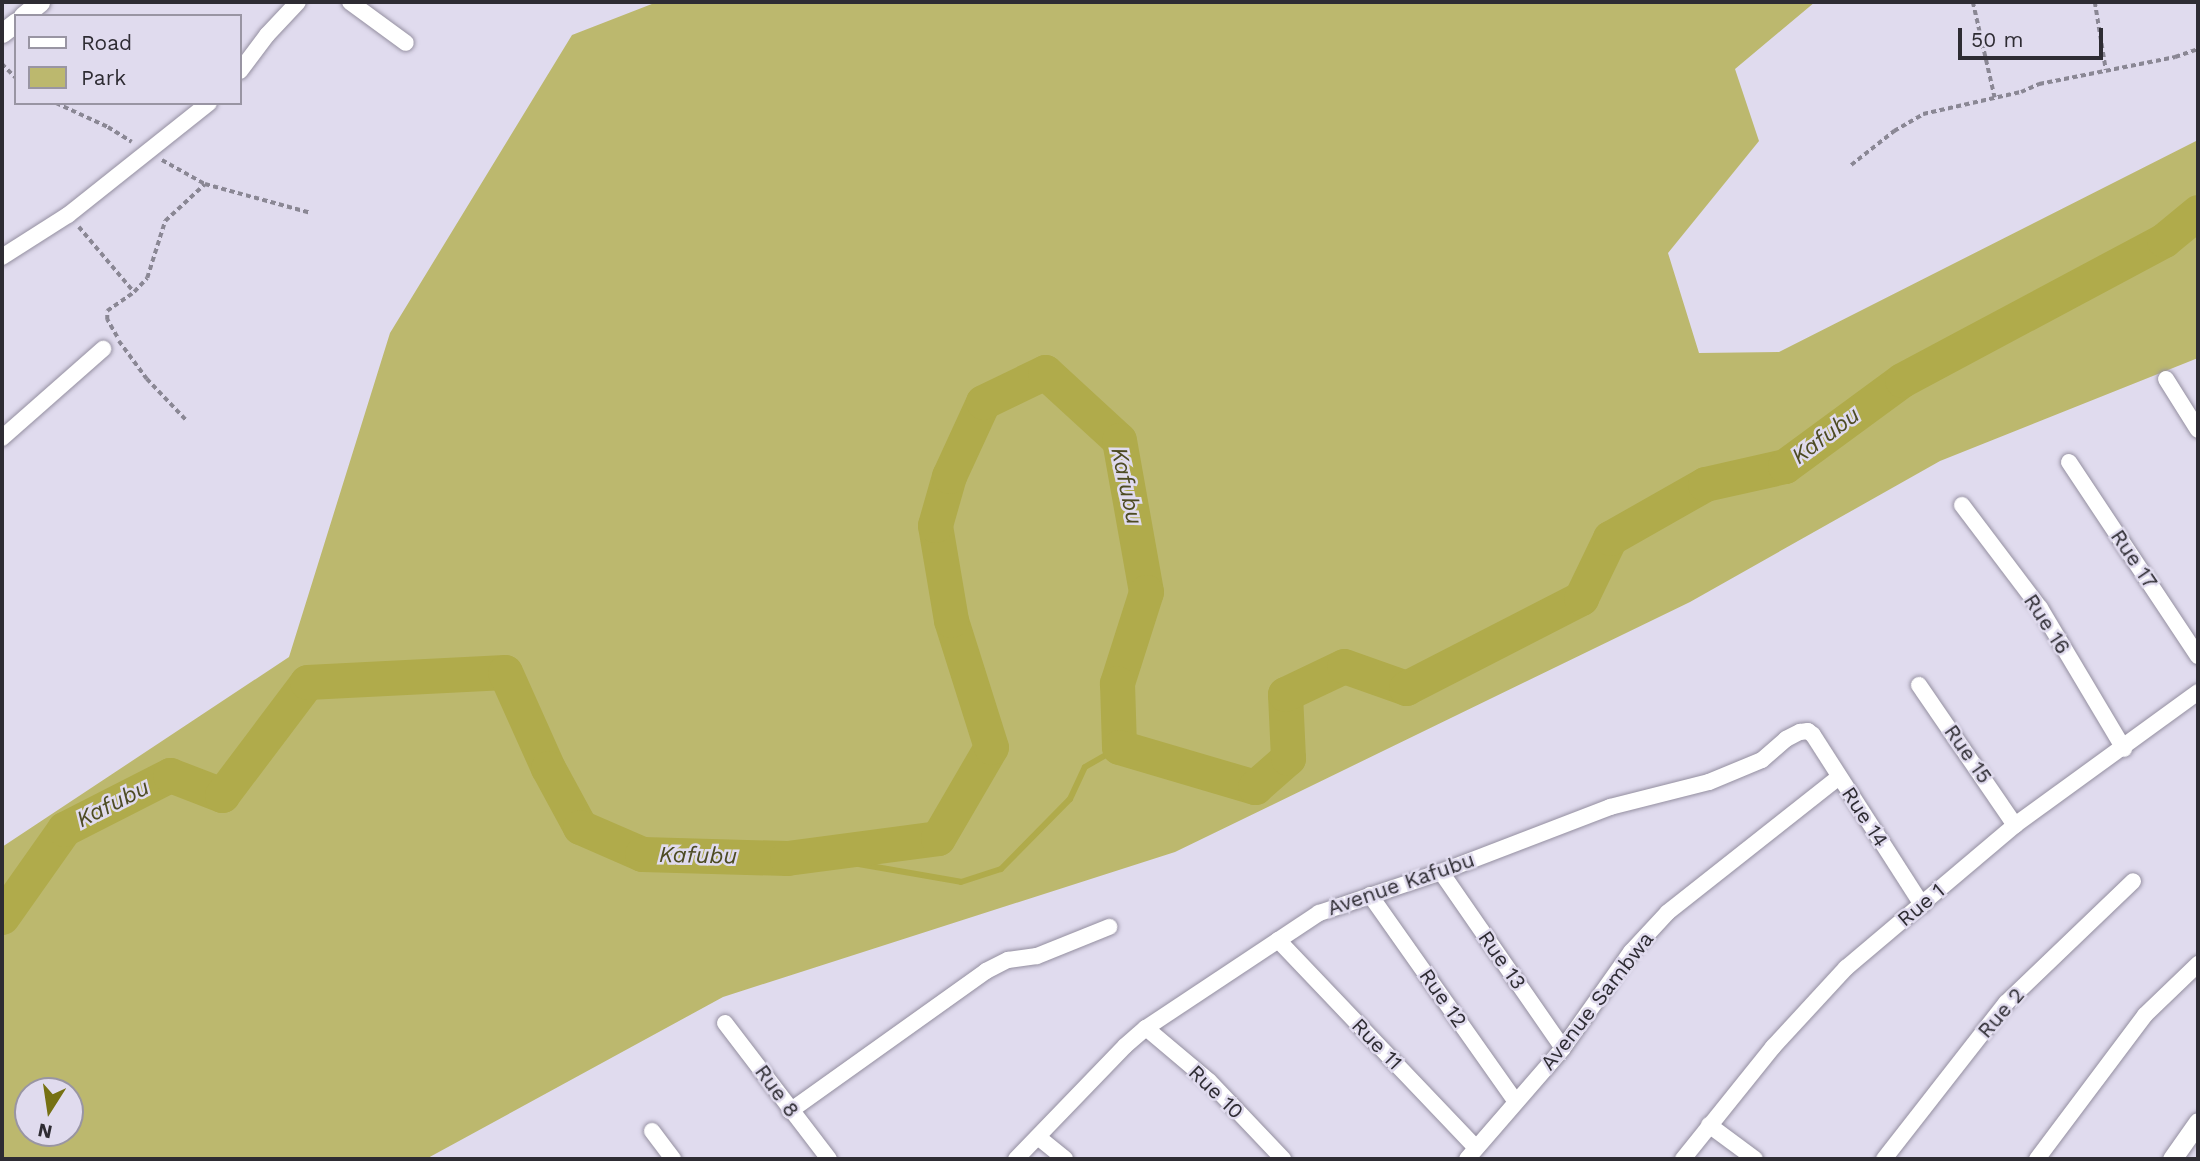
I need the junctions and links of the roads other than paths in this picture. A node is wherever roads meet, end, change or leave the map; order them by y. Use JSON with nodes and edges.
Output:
{"nodes":[{"id":1,"x":40,"y":2,"type":"edge"},
{"id":2,"x":298,"y":2,"type":"edge"},
{"id":3,"x":350,"y":2,"type":"edge"},
{"id":4,"x":25,"y":14,"type":"edge"},
{"id":5,"x":405,"y":43,"type":"dead end"},
{"id":6,"x":242,"y":68,"type":"edge"},
{"id":7,"x":207,"y":105,"type":"edge"},
{"id":8,"x":2,"y":257,"type":"edge"},
{"id":9,"x":103,"y":349,"type":"road end"},
{"id":10,"x":2166,"y":379,"type":"dead end"},
{"id":11,"x":2198,"y":430,"type":"edge"},
{"id":12,"x":2,"y":438,"type":"edge"},
{"id":13,"x":2069,"y":462,"type":"dead end"},
{"id":14,"x":1962,"y":505,"type":"dead end"},
{"id":15,"x":2198,"y":656,"type":"edge"},
{"id":16,"x":1919,"y":685,"type":"dead end"},
{"id":17,"x":2198,"y":692,"type":"edge"},
{"id":18,"x":1808,"y":731,"type":"joint"},
{"id":19,"x":2124,"y":749,"type":"junction"},
{"id":20,"x":1839,"y":778,"type":"junction"},
{"id":21,"x":2015,"y":825,"type":"junction"},
{"id":22,"x":1441,"y":872,"type":"junction"},
{"id":23,"x":2133,"y":881,"type":"dead end"},
{"id":24,"x":1370,"y":895,"type":"junction"},
{"id":25,"x":1922,"y":905,"type":"junction"},
{"id":26,"x":1110,"y":927,"type":"dead end"},
{"id":27,"x":1278,"y":940,"type":"junction"},
{"id":28,"x":2198,"y":964,"type":"edge"},
{"id":29,"x":725,"y":1023,"type":"dead end"},
{"id":30,"x":1146,"y":1028,"type":"junction"},
{"id":31,"x":1563,"y":1048,"type":"junction"},
{"id":32,"x":1516,"y":1102,"type":"junction"},
{"id":33,"x":790,"y":1111,"type":"junction"},
{"id":34,"x":2198,"y":1122,"type":"edge"},
{"id":35,"x":1709,"y":1125,"type":"junction"},
{"id":36,"x":652,"y":1131,"type":"dead end"},
{"id":37,"x":1038,"y":1137,"type":"junction"},
{"id":38,"x":1471,"y":1154,"type":"edge"},
{"id":39,"x":673,"y":1159,"type":"edge"},
{"id":40,"x":829,"y":1159,"type":"edge"},
{"id":41,"x":1016,"y":1159,"type":"edge"},
{"id":42,"x":1065,"y":1159,"type":"edge"},
{"id":43,"x":1283,"y":1159,"type":"edge"},
{"id":44,"x":1683,"y":1159,"type":"edge"},
{"id":45,"x":1755,"y":1159,"type":"edge"},
{"id":46,"x":1884,"y":1159,"type":"edge"},
{"id":47,"x":2037,"y":1159,"type":"edge"},
{"id":48,"x":2172,"y":1159,"type":"edge"}],
"edges":[{"from":1,"to":4,"type":"street"},
{"from":2,"to":6,"type":"street"},
{"from":3,"to":5,"type":"street"},
{"from":7,"to":8,"type":"street"},
{"from":9,"to":12,"type":"street"},
{"from":10,"to":11,"type":"street"},
{"from":13,"to":15,"type":"street","name":"Rue 17"},
{"from":14,"to":19,"type":"street","name":"Rue 16"},
{"from":16,"to":21,"type":"street","name":"Rue 15"},
{"from":17,"to":19,"type":"street","name":"Rue 1"},
{"from":18,"to":20,"type":"street","name":"Rue 14"},
{"from":18,"to":22,"type":"street","name":"Avenue Kafubu"},
{"from":19,"to":21,"type":"street","name":"Rue 1"},
{"from":20,"to":25,"type":"street","name":"Rue 14"},
{"from":20,"to":31,"type":"street","name":"Avenue Sambwa"},
{"from":21,"to":25,"type":"street","name":"Rue 1"},
{"from":22,"to":24,"type":"street","name":"Avenue Kafubu"},
{"from":22,"to":31,"type":"street","name":"Rue 13"},
{"from":23,"to":46,"type":"street","name":"Rue 2"},
{"from":24,"to":27,"type":"street","name":"Avenue Kafubu"},
{"from":24,"to":32,"type":"street","name":"Rue 12"},
{"from":25,"to":35,"type":"street","name":"Rue 1"},
{"from":26,"to":33,"type":"street"},
{"from":27,"to":30,"type":"street","name":"Avenue Kafubu"},
{"from":27,"to":38,"type":"street","name":"Rue 11"},
{"from":28,"to":47,"type":"street"},
{"from":29,"to":33,"type":"street","name":"Rue 8"},
{"from":30,"to":37,"type":"street","name":"Avenue Kafubu"},
{"from":30,"to":43,"type":"street","name":"Rue 10"},
{"from":31,"to":32,"type":"street","name":"Avenue Sambwa"},
{"from":32,"to":38,"type":"street","name":"Avenue Sambwa"},
{"from":33,"to":40,"type":"street","name":"Rue 8"},
{"from":34,"to":48,"type":"street"},
{"from":35,"to":44,"type":"street","name":"Rue 1"},
{"from":35,"to":45,"type":"street"},
{"from":36,"to":39,"type":"street"},
{"from":37,"to":41,"type":"street","name":"Avenue Kafubu"},
{"from":37,"to":42,"type":"street"}]}
